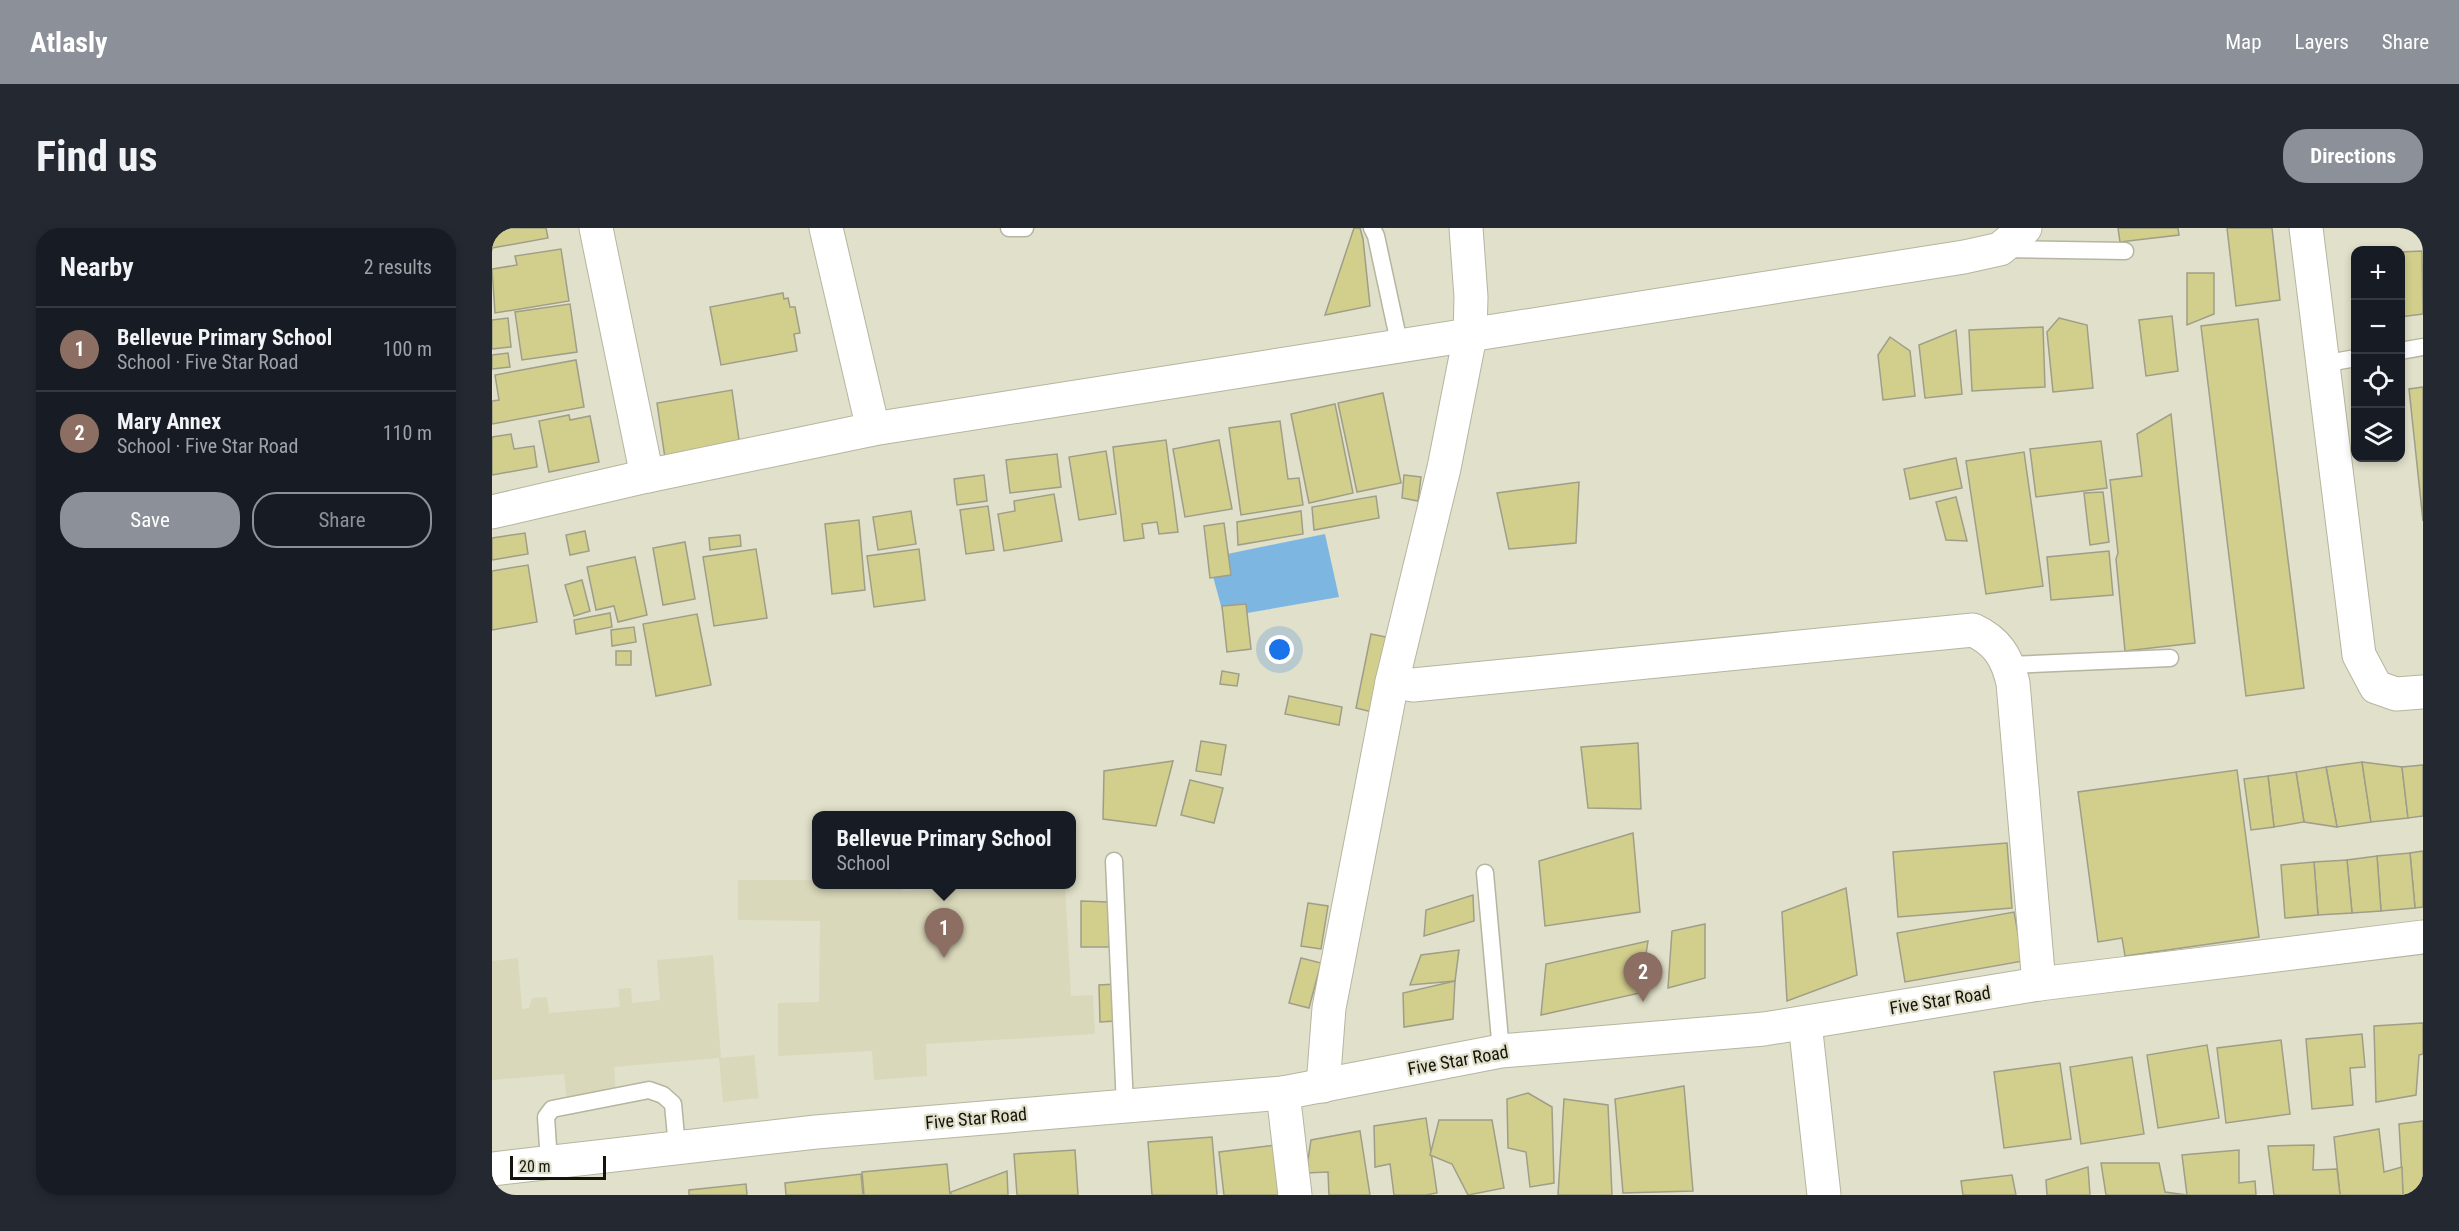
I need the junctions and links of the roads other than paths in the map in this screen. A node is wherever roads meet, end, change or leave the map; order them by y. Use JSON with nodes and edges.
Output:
{"nodes":[{"id":1,"x":596,"y":228,"type":"edge"},
{"id":2,"x":826,"y":228,"type":"edge"},
{"id":3,"x":1009,"y":228,"type":"edge"},
{"id":4,"x":1025,"y":228,"type":"edge"},
{"id":5,"x":1372,"y":228,"type":"edge"},
{"id":6,"x":1466,"y":228,"type":"edge"},
{"id":7,"x":2025,"y":228,"type":"edge"},
{"id":8,"x":2306,"y":228,"type":"edge"},
{"id":9,"x":2000,"y":249,"type":"junction"},
{"id":10,"x":2125,"y":251,"type":"dead end"},
{"id":11,"x":1470,"y":336,"type":"junction"},
{"id":12,"x":1400,"y":347,"type":"junction"},
{"id":13,"x":2423,"y":347,"type":"edge"},
{"id":14,"x":2405,"y":350,"type":"edge"},
{"id":15,"x":2351,"y":359,"type":"edge"},
{"id":16,"x":2322,"y":363,"type":"junction"},
{"id":17,"x":873,"y":429,"type":"junction"},
{"id":18,"x":647,"y":476,"type":"junction"},
{"id":19,"x":492,"y":512,"type":"edge"},
{"id":20,"x":2170,"y":658,"type":"dead end"},
{"id":21,"x":2009,"y":665,"type":"junction"},
{"id":22,"x":1392,"y":682,"type":"junction"},
{"id":23,"x":2423,"y":692,"type":"edge"},
{"id":24,"x":1114,"y":861,"type":"dead end"},
{"id":25,"x":1485,"y":873,"type":"dead end"},
{"id":26,"x":2423,"y":937,"type":"edge"},
{"id":27,"x":2039,"y":984,"type":"junction"},
{"id":28,"x":1805,"y":1023,"type":"junction"},
{"id":29,"x":1501,"y":1051,"type":"junction"},
{"id":30,"x":1323,"y":1086,"type":"junction"},
{"id":31,"x":1282,"y":1093,"type":"junction"},
{"id":32,"x":1125,"y":1106,"type":"junction"},
{"id":33,"x":677,"y":1148,"type":"junction"},
{"id":34,"x":549,"y":1162,"type":"junction"},
{"id":35,"x":492,"y":1169,"type":"edge"},
{"id":36,"x":1295,"y":1195,"type":"edge"},
{"id":37,"x":1824,"y":1195,"type":"edge"}],
"edges":[{"from":1,"to":18,"type":"street"},
{"from":2,"to":17,"type":"street"},
{"from":3,"to":4,"type":"lane"},
{"from":5,"to":12,"type":"lane"},
{"from":6,"to":11,"type":"street"},
{"from":7,"to":9,"type":"street"},
{"from":8,"to":16,"type":"street"},
{"from":9,"to":10,"type":"lane"},
{"from":9,"to":11,"type":"street"},
{"from":11,"to":12,"type":"street"},
{"from":11,"to":22,"type":"street"},
{"from":12,"to":17,"type":"street"},
{"from":13,"to":14,"type":"lane"},
{"from":15,"to":16,"type":"lane"},
{"from":16,"to":23,"type":"street"},
{"from":17,"to":18,"type":"street"},
{"from":18,"to":19,"type":"street"},
{"from":20,"to":21,"type":"lane"},
{"from":21,"to":22,"type":"street"},
{"from":21,"to":27,"type":"street"},
{"from":22,"to":30,"type":"street"},
{"from":24,"to":32,"type":"lane"},
{"from":25,"to":29,"type":"lane"},
{"from":26,"to":27,"type":"street","name":"Five Star Road"},
{"from":27,"to":28,"type":"street","name":"Five Star Road"},
{"from":28,"to":29,"type":"street","name":"Five Star Road"},
{"from":28,"to":37,"type":"street"},
{"from":29,"to":30,"type":"street","name":"Five Star Road"},
{"from":30,"to":31,"type":"street","name":"Five Star Road"},
{"from":31,"to":32,"type":"street","name":"Five Star Road"},
{"from":31,"to":36,"type":"street"},
{"from":32,"to":33,"type":"street","name":"Five Star Road"},
{"from":33,"to":34,"type":"street","name":"Five Star Road"},
{"from":33,"to":34,"type":"lane"},
{"from":34,"to":35,"type":"street","name":"Five Star Road"}]}
